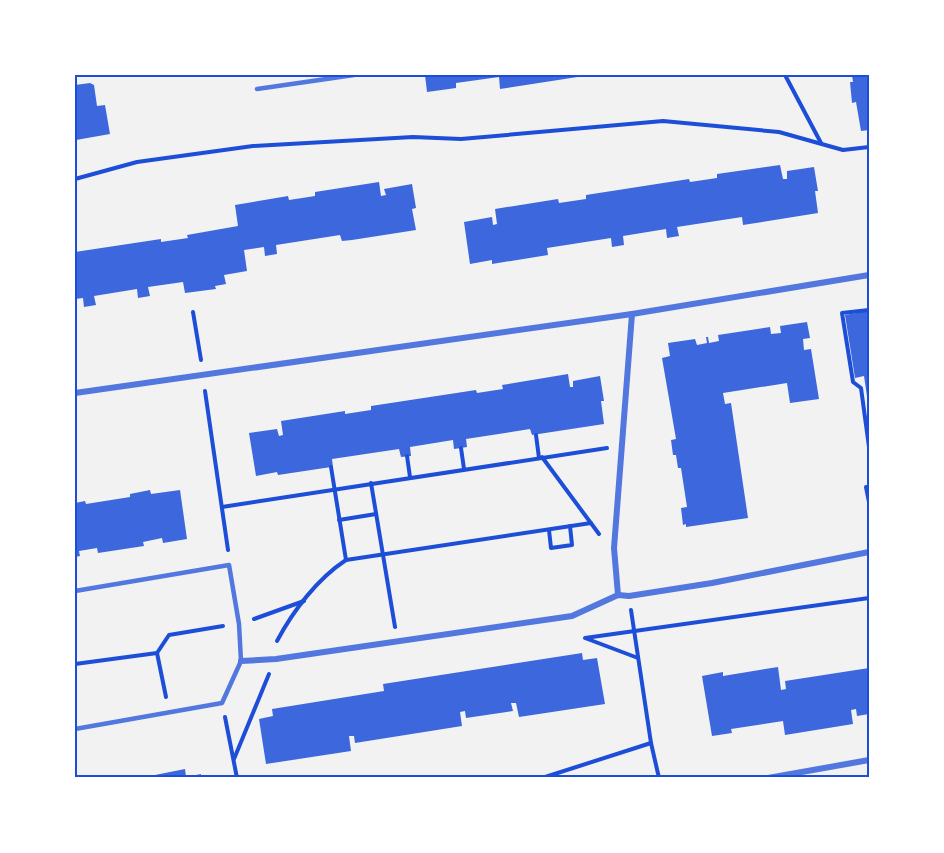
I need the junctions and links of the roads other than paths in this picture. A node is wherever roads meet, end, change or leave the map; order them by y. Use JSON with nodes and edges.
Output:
{"nodes":[{"id":1,"x":354,"y":75,"type":"edge"},
{"id":2,"x":257,"y":89,"type":"dead end"},
{"id":3,"x":869,"y":275,"type":"edge"},
{"id":4,"x":632,"y":314,"type":"junction"},
{"id":5,"x":75,"y":393,"type":"edge"},
{"id":6,"x":869,"y":552,"type":"edge"},
{"id":7,"x":75,"y":591,"type":"edge"},
{"id":8,"x":618,"y":595,"type":"junction"},
{"id":9,"x":241,"y":661,"type":"junction"},
{"id":10,"x":75,"y":729,"type":"edge"},
{"id":11,"x":869,"y":760,"type":"edge"},
{"id":12,"x":768,"y":778,"type":"edge"}],
"edges":[{"from":1,"to":2,"type":"lane"},
{"from":3,"to":4,"type":"street"},
{"from":4,"to":5,"type":"street"},
{"from":4,"to":8,"type":"street"},
{"from":6,"to":8,"type":"street"},
{"from":7,"to":9,"type":"lane"},
{"from":8,"to":9,"type":"street"},
{"from":9,"to":10,"type":"lane"},
{"from":11,"to":12,"type":"street"}]}
